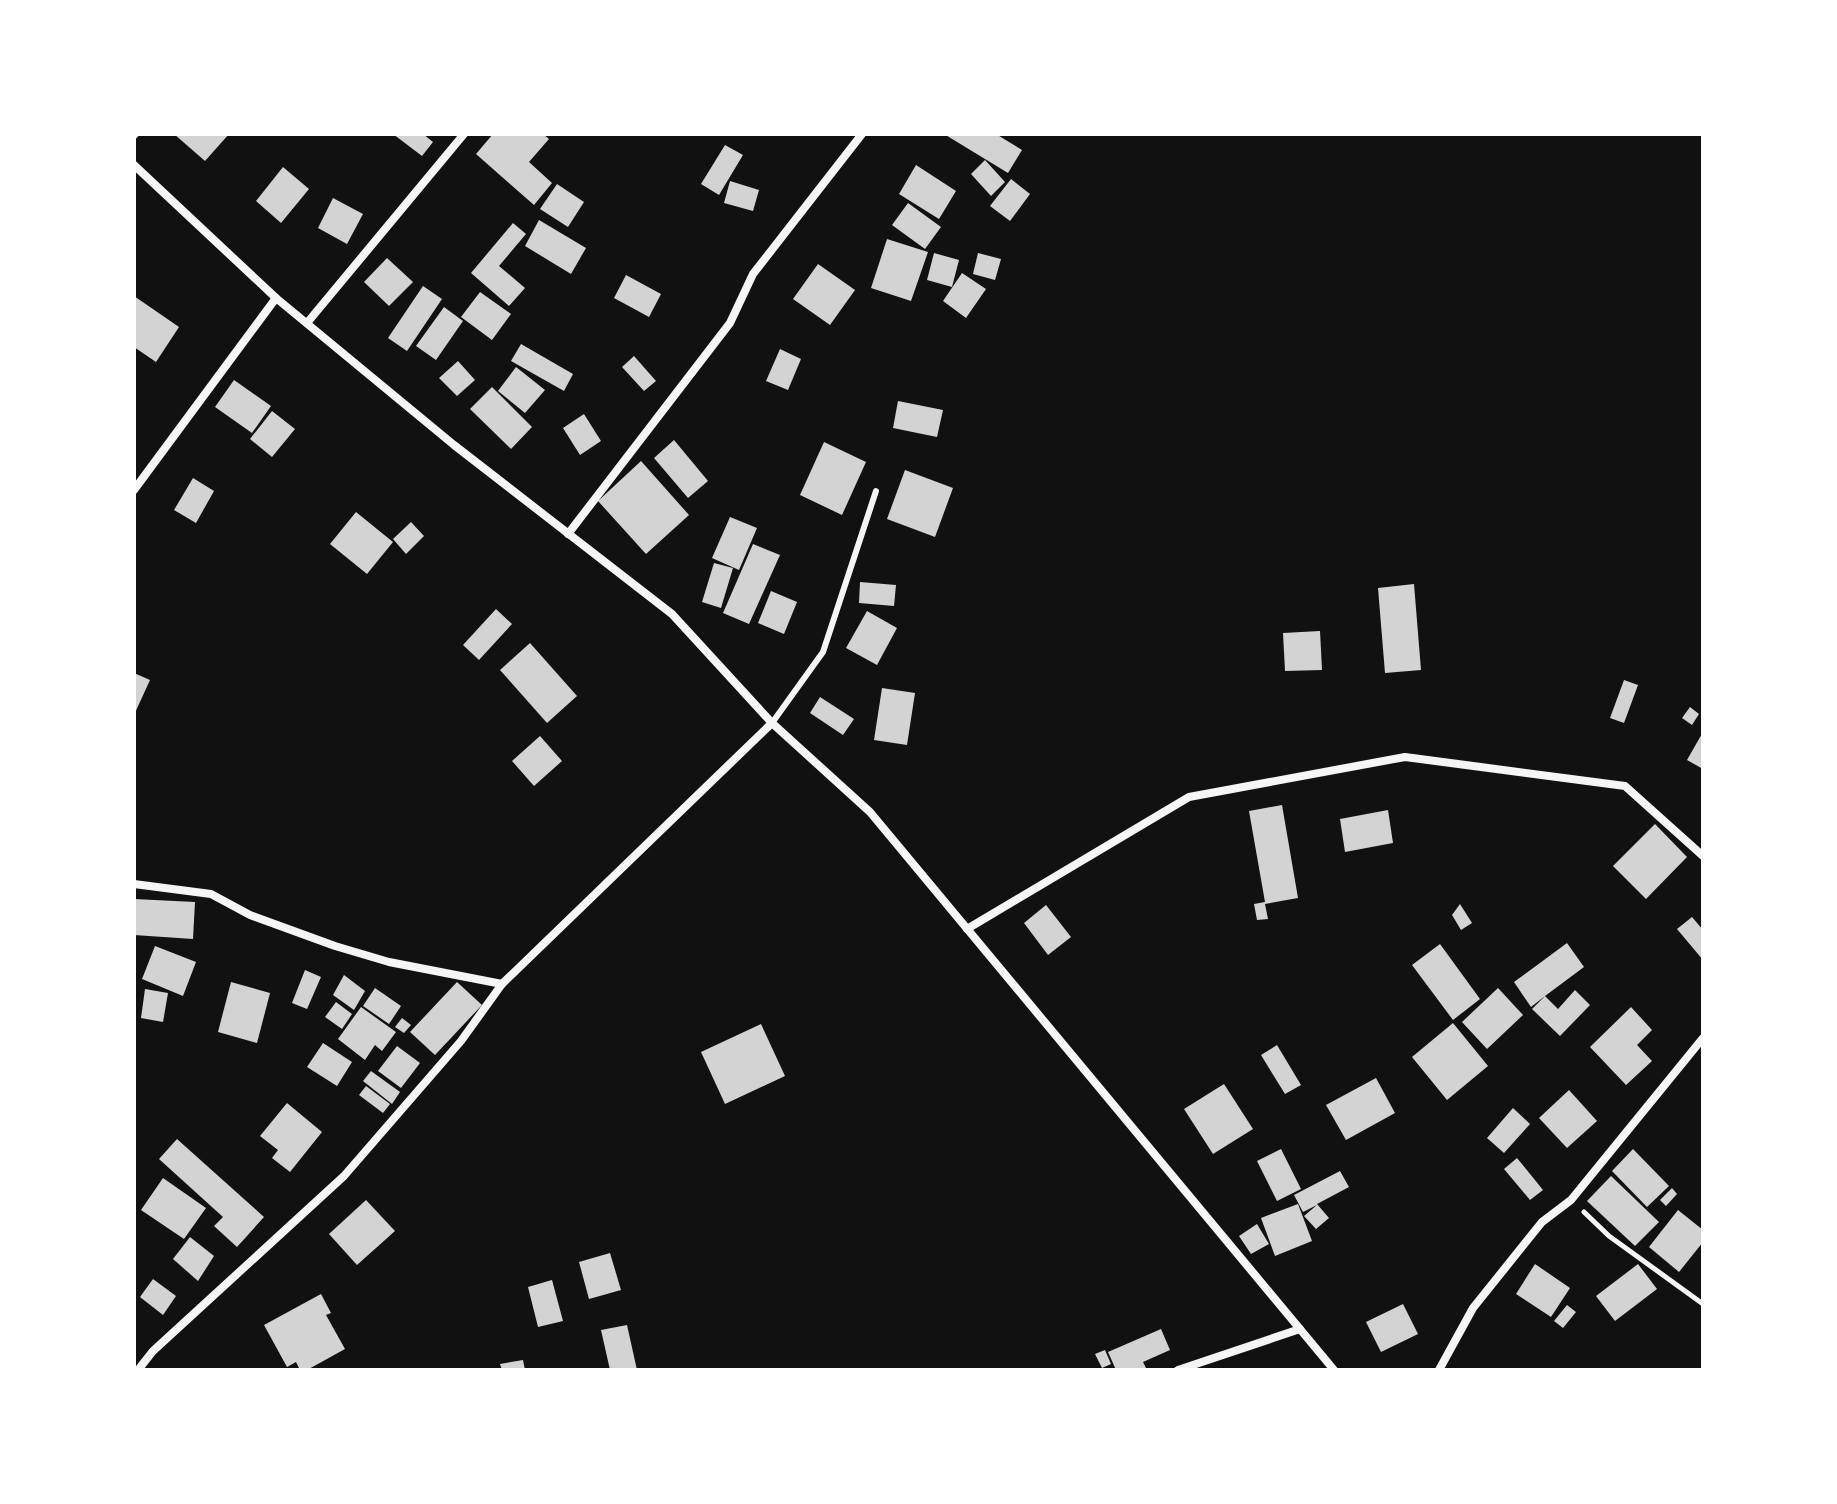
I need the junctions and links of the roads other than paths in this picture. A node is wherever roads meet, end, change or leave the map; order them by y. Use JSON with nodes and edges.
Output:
{"nodes":[{"id":1,"x":464,"y":134,"type":"edge"},
{"id":2,"x":862,"y":134,"type":"edge"},
{"id":3,"x":134,"y":165,"type":"edge"},
{"id":4,"x":276,"y":298,"type":"junction"},
{"id":5,"x":307,"y":323,"type":"junction"},
{"id":6,"x":134,"y":490,"type":"edge"},
{"id":7,"x":876,"y":491,"type":"dead end"},
{"id":8,"x":568,"y":534,"type":"junction"},
{"id":9,"x":772,"y":723,"type":"junction"},
{"id":10,"x":1703,"y":856,"type":"edge"},
{"id":11,"x":134,"y":884,"type":"edge"},
{"id":12,"x":967,"y":929,"type":"junction"},
{"id":13,"x":502,"y":984,"type":"junction"},
{"id":14,"x":1703,"y":1038,"type":"edge"},
{"id":15,"x":1300,"y":1329,"type":"junction"},
{"id":16,"x":138,"y":1370,"type":"edge"},
{"id":17,"x":1178,"y":1370,"type":"edge"},
{"id":18,"x":1334,"y":1370,"type":"edge"},
{"id":19,"x":1439,"y":1370,"type":"edge"}],
"edges":[{"from":1,"to":5,"type":"street"},
{"from":2,"to":8,"type":"street"},
{"from":3,"to":4,"type":"street"},
{"from":4,"to":5,"type":"street"},
{"from":4,"to":6,"type":"street"},
{"from":5,"to":8,"type":"street"},
{"from":7,"to":9,"type":"lane"},
{"from":8,"to":9,"type":"street"},
{"from":9,"to":12,"type":"street"},
{"from":9,"to":13,"type":"street"},
{"from":10,"to":12,"type":"street"},
{"from":11,"to":13,"type":"street"},
{"from":12,"to":15,"type":"street"},
{"from":13,"to":16,"type":"street"},
{"from":14,"to":19,"type":"street"},
{"from":15,"to":17,"type":"street"},
{"from":15,"to":18,"type":"street"}]}
